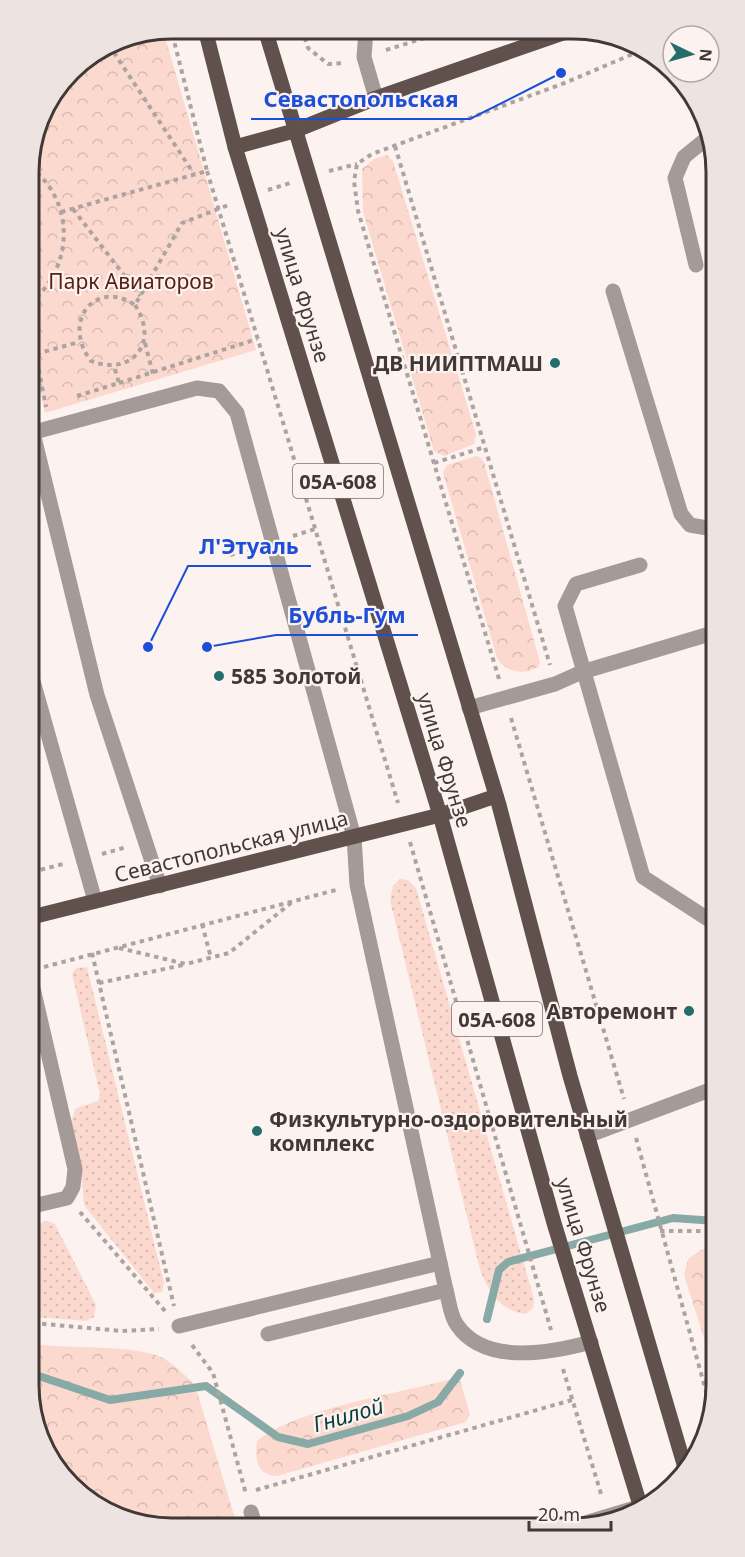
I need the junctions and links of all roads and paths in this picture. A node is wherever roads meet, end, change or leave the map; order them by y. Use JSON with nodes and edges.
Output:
{"nodes":[{"id":1,"x":174,"y":39,"type":"edge"},
{"id":2,"x":208,"y":39,"type":"edge"},
{"id":3,"x":268,"y":39,"type":"edge"},
{"id":4,"x":306,"y":39,"type":"edge"},
{"id":5,"x":365,"y":39,"type":"edge"},
{"id":6,"x":545,"y":39,"type":"edge"},
{"id":7,"x":114,"y":53,"type":"edge"},
{"id":8,"x":633,"y":54,"type":"edge"},
{"id":9,"x":328,"y":64,"type":"dead end"},
{"id":10,"x":376,"y":98,"type":"junction"},
{"id":11,"x":294,"y":131,"type":"junction"},
{"id":12,"x":702,"y":142,"type":"edge"},
{"id":13,"x":395,"y":146,"type":"junction"},
{"id":14,"x":235,"y":147,"type":"junction"},
{"id":15,"x":357,"y":164,"type":"junction"},
{"id":16,"x":207,"y":171,"type":"junction"},
{"id":17,"x":195,"y":175,"type":"junction"},
{"id":18,"x":39,"y":176,"type":"edge"},
{"id":19,"x":309,"y":177,"type":"junction"},
{"id":20,"x":250,"y":196,"type":"junction"},
{"id":21,"x":73,"y":209,"type":"junction"},
{"id":22,"x":219,"y":210,"type":"junction"},
{"id":23,"x":61,"y":212,"type":"junction"},
{"id":24,"x":696,"y":265,"type":"dead end"},
{"id":25,"x":613,"y":291,"type":"dead end"},
{"id":26,"x":39,"y":295,"type":"edge"},
{"id":27,"x":140,"y":296,"type":"junction"},
{"id":28,"x":135,"y":305,"type":"junction"},
{"id":29,"x":257,"y":339,"type":"junction"},
{"id":30,"x":79,"y":342,"type":"junction"},
{"id":31,"x":145,"y":343,"type":"junction"},
{"id":32,"x":39,"y":353,"type":"edge"},
{"id":33,"x":114,"y":366,"type":"junction"},
{"id":34,"x":39,"y":371,"type":"edge"},
{"id":35,"x":153,"y":374,"type":"junction"},
{"id":36,"x":119,"y":383,"type":"junction"},
{"id":37,"x":66,"y":399,"type":"dead end"},
{"id":38,"x":56,"y":402,"type":"dead end"},
{"id":39,"x":45,"y":405,"type":"junction"},
{"id":40,"x":50,"y":428,"type":"junction"},
{"id":41,"x":39,"y":431,"type":"edge"},
{"id":42,"x":485,"y":447,"type":"junction"},
{"id":43,"x":39,"y":461,"type":"edge"},
{"id":44,"x":434,"y":463,"type":"junction"},
{"id":45,"x":706,"y":528,"type":"edge"},
{"id":46,"x":640,"y":565,"type":"dead end"},
{"id":47,"x":706,"y":635,"type":"edge"},
{"id":48,"x":582,"y":672,"type":"junction"},
{"id":49,"x":555,"y":684,"type":"junction"},
{"id":50,"x":504,"y":697,"type":"junction"},
{"id":51,"x":39,"y":702,"type":"edge"},
{"id":52,"x":469,"y":708,"type":"junction"},
{"id":53,"x":496,"y":796,"type":"junction"},
{"id":54,"x":440,"y":815,"type":"junction"},
{"id":55,"x":405,"y":824,"type":"junction"},
{"id":56,"x":354,"y":837,"type":"junction"},
{"id":57,"x":357,"y":885,"type":"junction"},
{"id":58,"x":160,"y":886,"type":"junction"},
{"id":59,"x":95,"y":901,"type":"junction"},
{"id":60,"x":293,"y":901,"type":"junction"},
{"id":61,"x":39,"y":915,"type":"edge"},
{"id":62,"x":706,"y":918,"type":"edge"},
{"id":63,"x":202,"y":924,"type":"junction"},
{"id":64,"x":118,"y":948,"type":"junction"},
{"id":65,"x":92,"y":953,"type":"junction"},
{"id":66,"x":211,"y":958,"type":"junction"},
{"id":67,"x":186,"y":964,"type":"junction"},
{"id":68,"x":42,"y":968,"type":"dead end"},
{"id":69,"x":99,"y":983,"type":"junction"},
{"id":70,"x":39,"y":1014,"type":"edge"},
{"id":71,"x":706,"y":1091,"type":"edge"},
{"id":72,"x":630,"y":1119,"type":"junction"},
{"id":73,"x":587,"y":1136,"type":"junction"},
{"id":74,"x":67,"y":1198,"type":"junction"},
{"id":75,"x":39,"y":1205,"type":"edge"},
{"id":76,"x":660,"y":1231,"type":"junction"},
{"id":77,"x":706,"y":1231,"type":"edge"},
{"id":78,"x":440,"y":1263,"type":"junction"},
{"id":79,"x":446,"y":1290,"type":"junction"},
{"id":80,"x":39,"y":1324,"type":"edge"},
{"id":81,"x":178,"y":1326,"type":"junction"},
{"id":82,"x":268,"y":1334,"type":"dead end"},
{"id":83,"x":591,"y":1342,"type":"junction"},
{"id":84,"x":557,"y":1352,"type":"junction"},
{"id":85,"x":706,"y":1392,"type":"edge"},
{"id":86,"x":573,"y":1400,"type":"junction"},
{"id":87,"x":683,"y":1460,"type":"edge"},
{"id":88,"x":246,"y":1493,"type":"junction"},
{"id":89,"x":639,"y":1500,"type":"edge"},
{"id":90,"x":606,"y":1513,"type":"edge"},
{"id":91,"x":253,"y":1518,"type":"edge"}],
"edges":[{"from":1,"to":16,"type":"path"},
{"from":2,"to":14,"type":"main road","name":"улица Фрунзе","number":"05А-608"},
{"from":3,"to":11,"type":"main road","name":"улица Фрунзе","number":"05А-608"},
{"from":4,"to":9,"type":"path"},
{"from":5,"to":10,"type":"lane"},
{"from":6,"to":10,"type":"main road"},
{"from":7,"to":17,"type":"path"},
{"from":8,"to":13,"type":"path"},
{"from":10,"to":11,"type":"main road"},
{"from":11,"to":14,"type":"main road"},
{"from":11,"to":19,"type":"main road","name":"улица Фрунзе","number":"05А-608"},
{"from":12,"to":24,"type":"lane"},
{"from":13,"to":15,"type":"path"},
{"from":13,"to":42,"type":"path"},
{"from":14,"to":20,"type":"main road","name":"улица Фрунзе","number":"05А-608"},
{"from":15,"to":19,"type":"path"},
{"from":15,"to":44,"type":"path"},
{"from":16,"to":17,"type":"path"},
{"from":16,"to":22,"type":"path"},
{"from":17,"to":21,"type":"path"},
{"from":18,"to":23,"type":"path"},
{"from":19,"to":20,"type":"path"},
{"from":19,"to":52,"type":"main road","name":"улица Фрунзе","number":"05А-608"},
{"from":20,"to":22,"type":"path"},
{"from":20,"to":54,"type":"main road","name":"улица Фрунзе","number":"05А-608"},
{"from":21,"to":23,"type":"path"},
{"from":21,"to":27,"type":"path"},
{"from":22,"to":27,"type":"path"},
{"from":22,"to":29,"type":"path"},
{"from":23,"to":26,"type":"path"},
{"from":25,"to":45,"type":"lane"},
{"from":27,"to":28,"type":"path"},
{"from":28,"to":30,"type":"path"},
{"from":28,"to":31,"type":"path"},
{"from":29,"to":35,"type":"path"},
{"from":29,"to":55,"type":"path"},
{"from":30,"to":32,"type":"path"},
{"from":30,"to":33,"type":"path"},
{"from":31,"to":33,"type":"path"},
{"from":31,"to":35,"type":"path"},
{"from":33,"to":36,"type":"path"},
{"from":34,"to":39,"type":"path"},
{"from":35,"to":36,"type":"path"},
{"from":36,"to":37,"type":"path"},
{"from":38,"to":39,"type":"path"},
{"from":39,"to":40,"type":"path"},
{"from":40,"to":41,"type":"lane"},
{"from":40,"to":56,"type":"lane"},
{"from":42,"to":44,"type":"path"},
{"from":42,"to":49,"type":"path"},
{"from":43,"to":58,"type":"lane"},
{"from":44,"to":50,"type":"path"},
{"from":46,"to":48,"type":"lane"},
{"from":47,"to":48,"type":"lane"},
{"from":48,"to":49,"type":"lane"},
{"from":48,"to":62,"type":"lane"},
{"from":49,"to":50,"type":"lane"},
{"from":50,"to":52,"type":"lane"},
{"from":50,"to":72,"type":"path"},
{"from":51,"to":59,"type":"lane"},
{"from":52,"to":53,"type":"main road","name":"улица Фрунзе","number":"05А-608"},
{"from":53,"to":54,"type":"main road","name":"Севастопольская улица"},
{"from":53,"to":73,"type":"main road","name":"улица Фрунзе","number":"05А-608"},
{"from":54,"to":55,"type":"main road","name":"Севастопольская улица"},
{"from":54,"to":83,"type":"main road","name":"улица Фрунзе","number":"05А-608"},
{"from":55,"to":56,"type":"main road","name":"Севастопольская улица"},
{"from":55,"to":84,"type":"path"},
{"from":56,"to":57,"type":"lane"},
{"from":56,"to":58,"type":"main road","name":"Севастопольская улица"},
{"from":57,"to":60,"type":"path"},
{"from":57,"to":78,"type":"lane"},
{"from":58,"to":59,"type":"main road","name":"Севастопольская улица"},
{"from":59,"to":61,"type":"main road","name":"Севастопольская улица"},
{"from":60,"to":63,"type":"path"},
{"from":60,"to":66,"type":"path"},
{"from":63,"to":64,"type":"path"},
{"from":63,"to":66,"type":"path"},
{"from":64,"to":65,"type":"path"},
{"from":64,"to":67,"type":"path"},
{"from":65,"to":68,"type":"path"},
{"from":65,"to":69,"type":"path"},
{"from":66,"to":67,"type":"path"},
{"from":67,"to":69,"type":"path"},
{"from":69,"to":81,"type":"path"},
{"from":70,"to":74,"type":"lane"},
{"from":71,"to":72,"type":"lane"},
{"from":72,"to":73,"type":"lane"},
{"from":72,"to":76,"type":"path"},
{"from":73,"to":87,"type":"main road","name":"улица Фрунзе","number":"05А-608"},
{"from":74,"to":75,"type":"lane"},
{"from":74,"to":81,"type":"path"},
{"from":76,"to":77,"type":"path"},
{"from":76,"to":85,"type":"path"},
{"from":78,"to":79,"type":"lane"},
{"from":78,"to":81,"type":"lane"},
{"from":79,"to":82,"type":"lane"},
{"from":79,"to":84,"type":"lane"},
{"from":80,"to":81,"type":"path"},
{"from":81,"to":88,"type":"path"},
{"from":83,"to":84,"type":"lane"},
{"from":83,"to":89,"type":"main road","name":"улица Фрунзе","number":"05А-608"},
{"from":84,"to":86,"type":"path"},
{"from":86,"to":88,"type":"path"},
{"from":86,"to":90,"type":"path"},
{"from":88,"to":91,"type":"path"}]}
